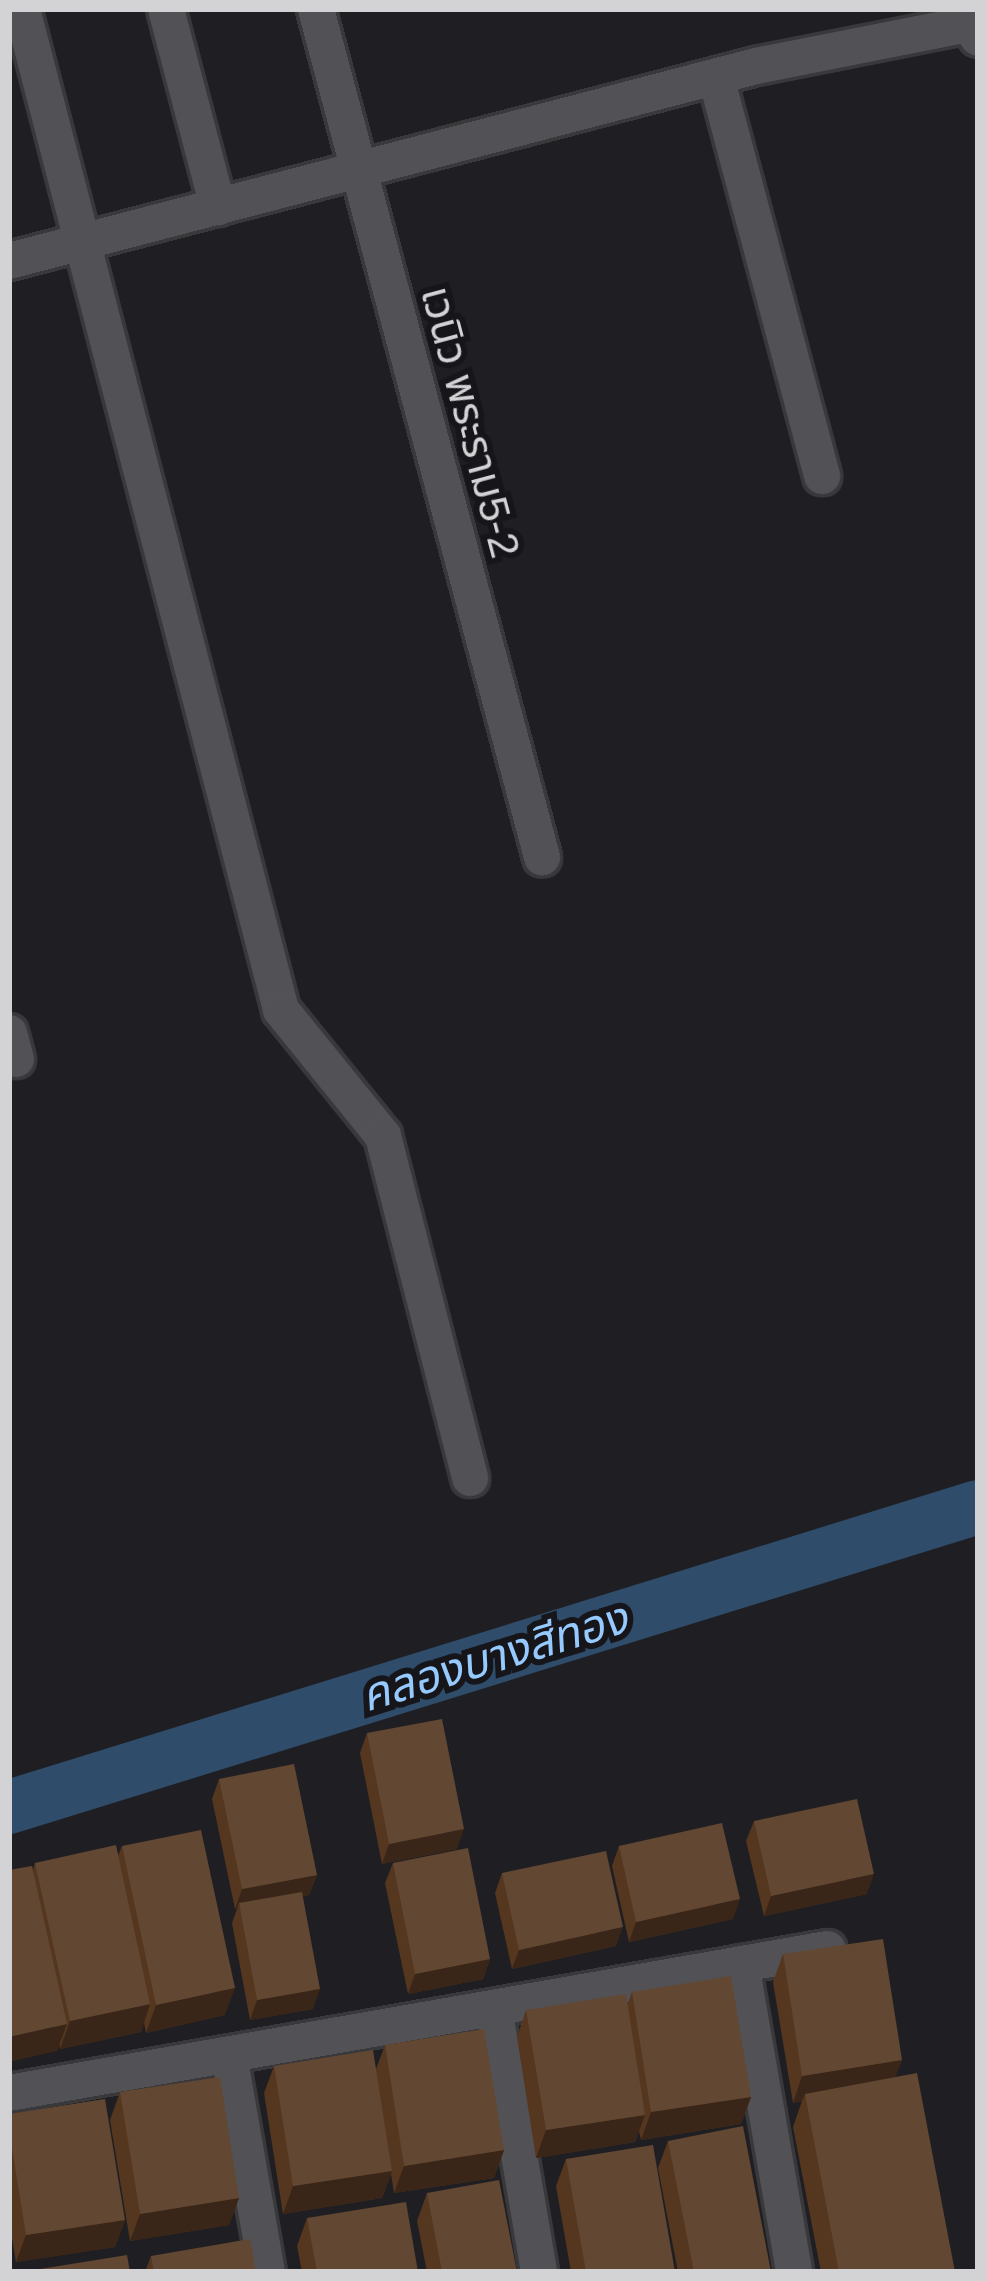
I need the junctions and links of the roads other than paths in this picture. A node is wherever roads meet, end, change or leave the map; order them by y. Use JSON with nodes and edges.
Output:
{"nodes":[{"id":1,"x":22,"y":9,"type":"edge"},
{"id":2,"x":166,"y":9,"type":"edge"},
{"id":3,"x":316,"y":9,"type":"edge"},
{"id":4,"x":978,"y":38,"type":"edge"},
{"id":5,"x":716,"y":77,"type":"junction"},
{"id":6,"x":355,"y":172,"type":"junction"},
{"id":7,"x":218,"y":207,"type":"junction"},
{"id":8,"x":80,"y":242,"type":"junction"},
{"id":9,"x":9,"y":260,"type":"edge"},
{"id":10,"x":822,"y":476,"type":"dead end"},
{"id":11,"x":542,"y":857,"type":"dead end"},
{"id":12,"x":470,"y":1478,"type":"dead end"},
{"id":13,"x":866,"y":1942,"type":"edge"},
{"id":14,"x":741,"y":1964,"type":"junction"},
{"id":15,"x":494,"y":2008,"type":"junction"},
{"id":16,"x":229,"y":2055,"type":"junction"},
{"id":17,"x":9,"y":2093,"type":"edge"},
{"id":18,"x":266,"y":2272,"type":"edge"},
{"id":19,"x":539,"y":2272,"type":"edge"},
{"id":20,"x":794,"y":2272,"type":"edge"}],
"edges":[{"from":1,"to":8,"type":"street"},
{"from":2,"to":7,"type":"street"},
{"from":3,"to":6,"type":"street","name":"เวนิว พระราม5-2"},
{"from":4,"to":5,"type":"street"},
{"from":5,"to":6,"type":"street"},
{"from":5,"to":10,"type":"street"},
{"from":6,"to":7,"type":"street"},
{"from":6,"to":11,"type":"street","name":"เวนิว พระราม5-2"},
{"from":7,"to":8,"type":"street"},
{"from":8,"to":9,"type":"street"},
{"from":8,"to":12,"type":"street"},
{"from":13,"to":14,"type":"street"},
{"from":14,"to":15,"type":"street"},
{"from":14,"to":20,"type":"street"},
{"from":15,"to":16,"type":"street"},
{"from":15,"to":19,"type":"street"},
{"from":16,"to":17,"type":"street"},
{"from":16,"to":18,"type":"street"}]}
